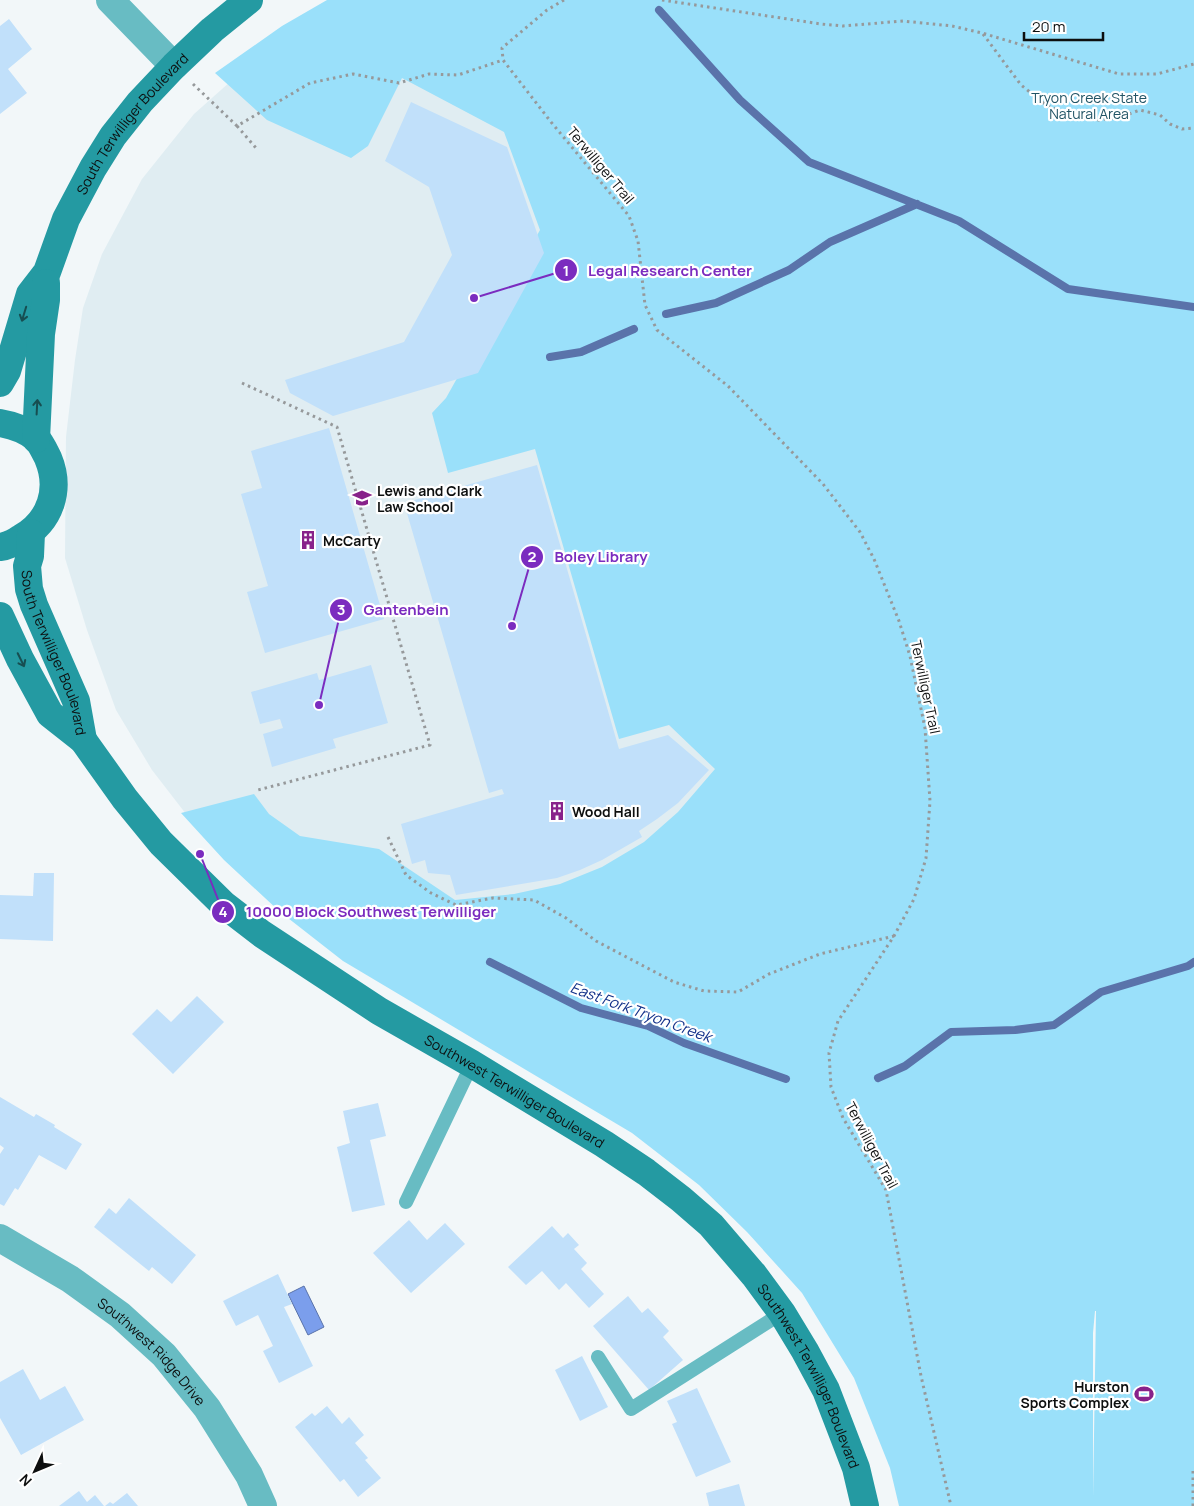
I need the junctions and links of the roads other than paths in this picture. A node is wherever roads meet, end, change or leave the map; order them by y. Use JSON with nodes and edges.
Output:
{"nodes":[{"id":1,"x":110,"y":0,"type":"edge"},
{"id":2,"x":249,"y":0,"type":"edge"},
{"id":3,"x":182,"y":73,"type":"junction"},
{"id":4,"x":47,"y":272,"type":"junction"},
{"id":5,"x":0,"y":383,"type":"edge"},
{"id":6,"x":0,"y":423,"type":"edge"},
{"id":7,"x":36,"y":439,"type":"junction"},
{"id":8,"x":31,"y":533,"type":"junction"},
{"id":9,"x":0,"y":547,"type":"edge"},
{"id":10,"x":0,"y":616,"type":"edge"},
{"id":11,"x":83,"y":740,"type":"junction"},
{"id":12,"x":472,"y":1064,"type":"junction"},
{"id":13,"x":406,"y":1202,"type":"dead end"},
{"id":14,"x":0,"y":1238,"type":"edge"},
{"id":15,"x":782,"y":1313,"type":"junction"},
{"id":16,"x":598,"y":1357,"type":"dead end"},
{"id":17,"x":263,"y":1506,"type":"edge"},
{"id":18,"x":865,"y":1506,"type":"edge"}],
"edges":[{"from":1,"to":3,"type":"street"},
{"from":2,"to":3,"type":"main road","name":"South Terwilliger Boulevard"},
{"from":3,"to":4,"type":"main road","name":"South Terwilliger Boulevard"},
{"from":4,"to":5,"type":"main road","name":"South Terwilliger Boulevard","one_way":true},
{"from":7,"to":4,"type":"main road","name":"South Terwilliger Boulevard","one_way":true},
{"from":6,"to":7,"type":"main road"},
{"from":7,"to":8,"type":"main road"},
{"from":8,"to":9,"type":"main road"},
{"from":8,"to":11,"type":"main road","name":"South Terwilliger Boulevard"},
{"from":10,"to":11,"type":"main road","name":"South Terwilliger Boulevard","one_way":true},
{"from":11,"to":12,"type":"main road","name":"Southwest Terwilliger Boulevard"},
{"from":12,"to":13,"type":"lane"},
{"from":12,"to":15,"type":"main road","name":"Southwest Terwilliger Boulevard"},
{"from":14,"to":17,"type":"street","name":"Southwest Ridge Drive"},
{"from":15,"to":16,"type":"lane"},
{"from":15,"to":18,"type":"main road","name":"Southwest Terwilliger Boulevard"}]}
